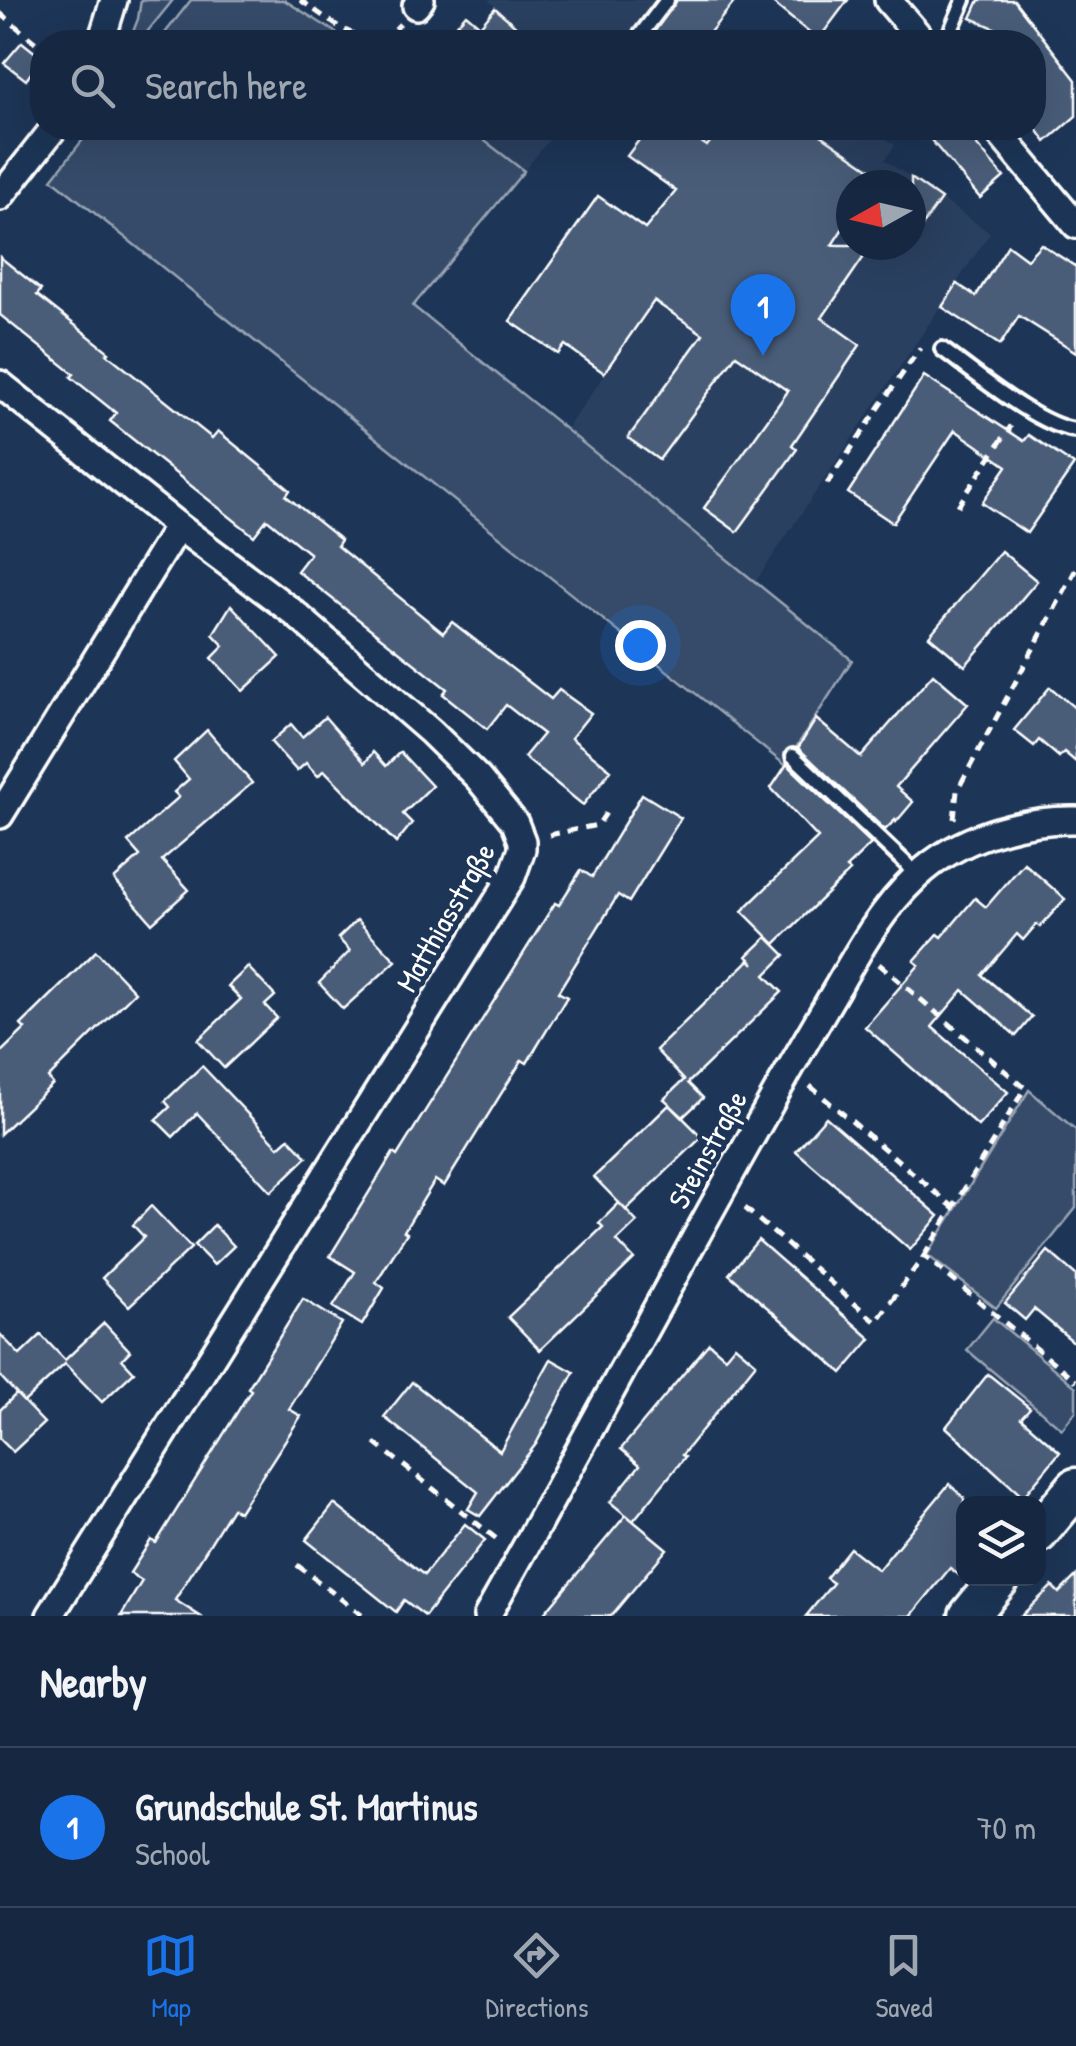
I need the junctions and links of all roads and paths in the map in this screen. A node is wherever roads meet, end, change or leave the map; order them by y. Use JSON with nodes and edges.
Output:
{"nodes":[{"id":1,"x":114,"y":0,"type":"edge"},
{"id":2,"x":300,"y":0,"type":"edge"},
{"id":3,"x":667,"y":0,"type":"edge"},
{"id":4,"x":888,"y":0,"type":"edge"},
{"id":5,"x":964,"y":0,"type":"edge"},
{"id":6,"x":418,"y":3,"type":"edge"},
{"id":7,"x":0,"y":14,"type":"edge"},
{"id":8,"x":104,"y":30,"type":"edge"},
{"id":9,"x":347,"y":30,"type":"edge"},
{"id":10,"x":394,"y":30,"type":"edge"},
{"id":11,"x":644,"y":30,"type":"edge"},
{"id":12,"x":914,"y":30,"type":"edge"},
{"id":13,"x":951,"y":30,"type":"edge"},
{"id":14,"x":30,"y":38,"type":"edge"},
{"id":15,"x":45,"y":140,"type":"edge"},
{"id":16,"x":1005,"y":140,"type":"edge"},
{"id":17,"x":0,"y":197,"type":"edge"},
{"id":18,"x":1076,"y":225,"type":"edge"},
{"id":19,"x":942,"y":349,"type":"joint"},
{"id":20,"x":0,"y":384,"type":"edge"},
{"id":21,"x":1024,"y":407,"type":"junction"},
{"id":22,"x":1076,"y":430,"type":"edge"},
{"id":23,"x":827,"y":484,"type":"dead end"},
{"id":24,"x":958,"y":506,"type":"dead end"},
{"id":25,"x":178,"y":526,"type":"junction"},
{"id":26,"x":1076,"y":569,"type":"edge"},
{"id":27,"x":794,"y":756,"type":"dead end"},
{"id":28,"x":606,"y":814,"type":"dead end"},
{"id":29,"x":0,"y":815,"type":"edge"},
{"id":30,"x":1076,"y":820,"type":"edge"},
{"id":31,"x":522,"y":841,"type":"junction"},
{"id":32,"x":950,"y":852,"type":"junction"},
{"id":33,"x":918,"y":874,"type":"junction"},
{"id":34,"x":860,"y":948,"type":"junction"},
{"id":35,"x":790,"y":1069,"type":"junction"},
{"id":36,"x":722,"y":1188,"type":"junction"},
{"id":37,"x":953,"y":1207,"type":"junction"},
{"id":38,"x":924,"y":1256,"type":"junction"},
{"id":39,"x":1076,"y":1381,"type":"edge"},
{"id":40,"x":374,"y":1444,"type":"dead end"},
{"id":41,"x":1076,"y":1488,"type":"edge"},
{"id":42,"x":1046,"y":1524,"type":"edge"},
{"id":43,"x":520,"y":1557,"type":"junction"},
{"id":44,"x":297,"y":1565,"type":"dead end"},
{"id":45,"x":993,"y":1586,"type":"edge"},
{"id":46,"x":50,"y":1616,"type":"edge"},
{"id":47,"x":363,"y":1616,"type":"edge"},
{"id":48,"x":487,"y":1616,"type":"edge"},
{"id":49,"x":969,"y":1616,"type":"edge"}],
"edges":[{"from":1,"to":8,"type":"street"},
{"from":2,"to":9,"type":"path"},
{"from":3,"to":11,"type":"lane"},
{"from":4,"to":12,"type":"street"},
{"from":5,"to":13,"type":"lane"},
{"from":6,"to":10,"type":"path"},
{"from":7,"to":14,"type":"path"},
{"from":15,"to":17,"type":"street"},
{"from":16,"to":18,"type":"street"},
{"from":19,"to":21,"type":"lane"},
{"from":19,"to":23,"type":"path"},
{"from":20,"to":25,"type":"street","name":"Matthiasstraße"},
{"from":21,"to":22,"type":"lane"},
{"from":21,"to":24,"type":"path"},
{"from":25,"to":29,"type":"street"},
{"from":25,"to":31,"type":"street","name":"Matthiasstraße"},
{"from":26,"to":32,"type":"path"},
{"from":27,"to":33,"type":"lane"},
{"from":28,"to":31,"type":"path"},
{"from":30,"to":32,"type":"street","name":"Steinstraße"},
{"from":31,"to":46,"type":"street","name":"Matthiasstraße"},
{"from":32,"to":33,"type":"street","name":"Steinstraße"},
{"from":33,"to":34,"type":"street","name":"Steinstraße"},
{"from":34,"to":35,"type":"street","name":"Steinstraße"},
{"from":34,"to":37,"type":"path"},
{"from":35,"to":36,"type":"street","name":"Steinstraße"},
{"from":35,"to":37,"type":"path"},
{"from":36,"to":38,"type":"path"},
{"from":36,"to":43,"type":"street","name":"Steinstraße"},
{"from":37,"to":38,"type":"path"},
{"from":38,"to":39,"type":"path"},
{"from":40,"to":43,"type":"path"},
{"from":41,"to":42,"type":"street"},
{"from":43,"to":48,"type":"street","name":"Steinstraße"},
{"from":44,"to":47,"type":"path"},
{"from":45,"to":49,"type":"street"}]}
